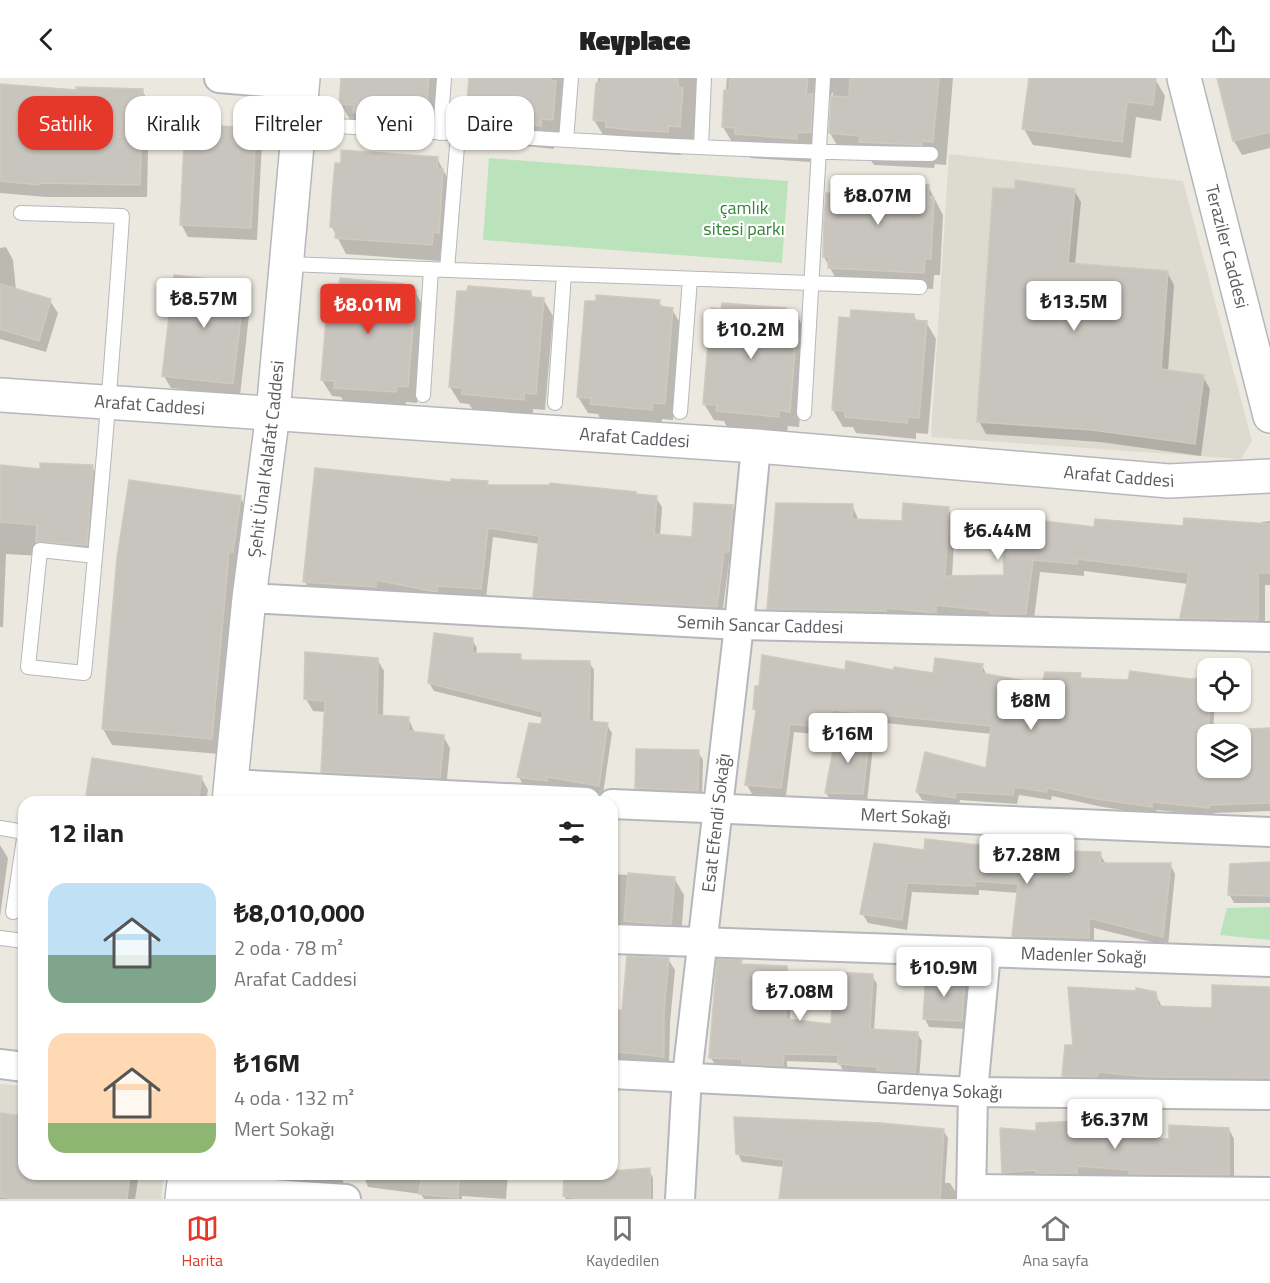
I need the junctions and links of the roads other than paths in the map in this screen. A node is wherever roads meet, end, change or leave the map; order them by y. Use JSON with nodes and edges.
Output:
{"nodes":[{"id":1,"x":219,"y":78,"type":"edge"},
{"id":2,"x":444,"y":78,"type":"edge"},
{"id":3,"x":571,"y":78,"type":"edge"},
{"id":4,"x":704,"y":78,"type":"edge"},
{"id":5,"x":823,"y":78,"type":"edge"},
{"id":6,"x":1184,"y":78,"type":"edge"},
{"id":7,"x":303,"y":81,"type":"edge"},
{"id":8,"x":344,"y":126,"type":"edge"},
{"id":9,"x":440,"y":133,"type":"junction"},
{"id":10,"x":446,"y":133,"type":"edge"},
{"id":11,"x":534,"y":138,"type":"edge"},
{"id":12,"x":566,"y":140,"type":"junction"},
{"id":13,"x":701,"y":147,"type":"junction"},
{"id":14,"x":457,"y":150,"type":"edge"},
{"id":15,"x":819,"y":153,"type":"junction"},
{"id":16,"x":931,"y":154,"type":"dead end"},
{"id":17,"x":21,"y":213,"type":"dead end"},
{"id":18,"x":286,"y":264,"type":"junction"},
{"id":19,"x":431,"y":270,"type":"junction"},
{"id":20,"x":447,"y":270,"type":"junction"},
{"id":21,"x":564,"y":274,"type":"junction"},
{"id":22,"x":690,"y":279,"type":"junction"},
{"id":23,"x":811,"y":284,"type":"junction"},
{"id":24,"x":920,"y":287,"type":"dead end"},
{"id":25,"x":0,"y":394,"type":"edge"},
{"id":26,"x":423,"y":395,"type":"dead end"},
{"id":27,"x":110,"y":402,"type":"junction"},
{"id":28,"x":555,"y":404,"type":"dead end"},
{"id":29,"x":680,"y":412,"type":"dead end"},
{"id":30,"x":273,"y":413,"type":"junction"},
{"id":31,"x":804,"y":413,"type":"dead end"},
{"id":32,"x":1270,"y":416,"type":"edge"},
{"id":33,"x":756,"y":446,"type":"junction"},
{"id":34,"x":1270,"y":476,"type":"edge"},
{"id":35,"x":95,"y":556,"type":"junction"},
{"id":36,"x":249,"y":598,"type":"junction"},
{"id":37,"x":739,"y":625,"type":"junction"},
{"id":38,"x":1270,"y":637,"type":"edge"},
{"id":39,"x":230,"y":793,"type":"edge"},
{"id":40,"x":349,"y":796,"type":"edge"},
{"id":41,"x":618,"y":804,"type":"edge"},
{"id":42,"x":717,"y":809,"type":"junction"},
{"id":43,"x":0,"y":828,"type":"edge"},
{"id":44,"x":18,"y":831,"type":"edge"},
{"id":45,"x":1270,"y":832,"type":"edge"},
{"id":46,"x":18,"y":878,"type":"edge"},
{"id":47,"x":13,"y":912,"type":"dead end"},
{"id":48,"x":0,"y":938,"type":"edge"},
{"id":49,"x":618,"y":939,"type":"edge"},
{"id":50,"x":18,"y":940,"type":"edge"},
{"id":51,"x":704,"y":943,"type":"junction"},
{"id":52,"x":986,"y":953,"type":"junction"},
{"id":53,"x":1270,"y":962,"type":"edge"},
{"id":54,"x":0,"y":1064,"type":"edge"},
{"id":55,"x":18,"y":1066,"type":"edge"},
{"id":56,"x":618,"y":1074,"type":"edge"},
{"id":57,"x":687,"y":1076,"type":"junction"},
{"id":58,"x":974,"y":1092,"type":"junction"},
{"id":59,"x":1270,"y":1095,"type":"edge"},
{"id":60,"x":184,"y":1187,"type":"edge"},
{"id":61,"x":1270,"y":1192,"type":"edge"},
{"id":62,"x":972,"y":1194,"type":"edge"},
{"id":63,"x":346,"y":1199,"type":"edge"},
{"id":64,"x":680,"y":1199,"type":"edge"}],
"edges":[{"from":1,"to":7,"type":"street"},
{"from":2,"to":9,"type":"lane"},
{"from":3,"to":12,"type":"lane"},
{"from":4,"to":13,"type":"lane"},
{"from":5,"to":15,"type":"lane"},
{"from":6,"to":32,"type":"street","name":"Teraziler Caddesi"},
{"from":7,"to":18,"type":"street","name":"Şehit Ünal Kalafat Caddesi"},
{"from":8,"to":9,"type":"lane"},
{"from":9,"to":10,"type":"lane"},
{"from":11,"to":12,"type":"lane"},
{"from":12,"to":13,"type":"lane"},
{"from":13,"to":15,"type":"lane"},
{"from":14,"to":20,"type":"lane"},
{"from":15,"to":16,"type":"lane"},
{"from":15,"to":23,"type":"lane"},
{"from":17,"to":27,"type":"lane"},
{"from":18,"to":19,"type":"lane"},
{"from":18,"to":30,"type":"street","name":"Şehit Ünal Kalafat Caddesi"},
{"from":19,"to":20,"type":"lane"},
{"from":19,"to":26,"type":"lane"},
{"from":20,"to":21,"type":"lane"},
{"from":21,"to":22,"type":"lane"},
{"from":21,"to":28,"type":"lane"},
{"from":22,"to":23,"type":"lane"},
{"from":22,"to":29,"type":"lane"},
{"from":23,"to":24,"type":"lane"},
{"from":23,"to":31,"type":"lane"},
{"from":25,"to":27,"type":"street","name":"Arafat Caddesi"},
{"from":27,"to":30,"type":"street","name":"Arafat Caddesi"},
{"from":27,"to":35,"type":"lane"},
{"from":30,"to":33,"type":"street","name":"Arafat Caddesi"},
{"from":30,"to":36,"type":"street","name":"Şehit Ünal Kalafat Caddesi"},
{"from":33,"to":34,"type":"street","name":"Arafat Caddesi"},
{"from":33,"to":37,"type":"street","name":"Esat Efendi Sokağı"},
{"from":35,"to":35,"type":"lane"},
{"from":36,"to":37,"type":"street","name":"Semih Sancar Caddesi"},
{"from":36,"to":39,"type":"street","name":"Şehit Ünal Kalafat Caddesi"},
{"from":37,"to":38,"type":"street","name":"Semih Sancar Caddesi"},
{"from":37,"to":42,"type":"street","name":"Esat Efendi Sokağı"},
{"from":39,"to":40,"type":"street"},
{"from":41,"to":42,"type":"street","name":"Mert Sokağı"},
{"from":42,"to":45,"type":"street","name":"Mert Sokağı"},
{"from":42,"to":51,"type":"street","name":"Esat Efendi Sokağı"},
{"from":43,"to":44,"type":"lane"},
{"from":46,"to":47,"type":"lane"},
{"from":48,"to":50,"type":"lane"},
{"from":49,"to":51,"type":"street","name":"Madenler Sokağı"},
{"from":51,"to":52,"type":"street","name":"Madenler Sokağı"},
{"from":51,"to":57,"type":"street","name":"Esat Efendi Sokağı"},
{"from":52,"to":53,"type":"street","name":"Madenler Sokağı"},
{"from":52,"to":58,"type":"street"},
{"from":54,"to":55,"type":"street"},
{"from":56,"to":57,"type":"street","name":"Gardenya Sokağı"},
{"from":57,"to":58,"type":"street","name":"Gardenya Sokağı"},
{"from":57,"to":64,"type":"street","name":"Esat Efendi Sokağı"},
{"from":58,"to":59,"type":"street","name":"Gardenya Sokağı"},
{"from":58,"to":62,"type":"street"},
{"from":60,"to":63,"type":"street"},
{"from":61,"to":62,"type":"street"}]}
